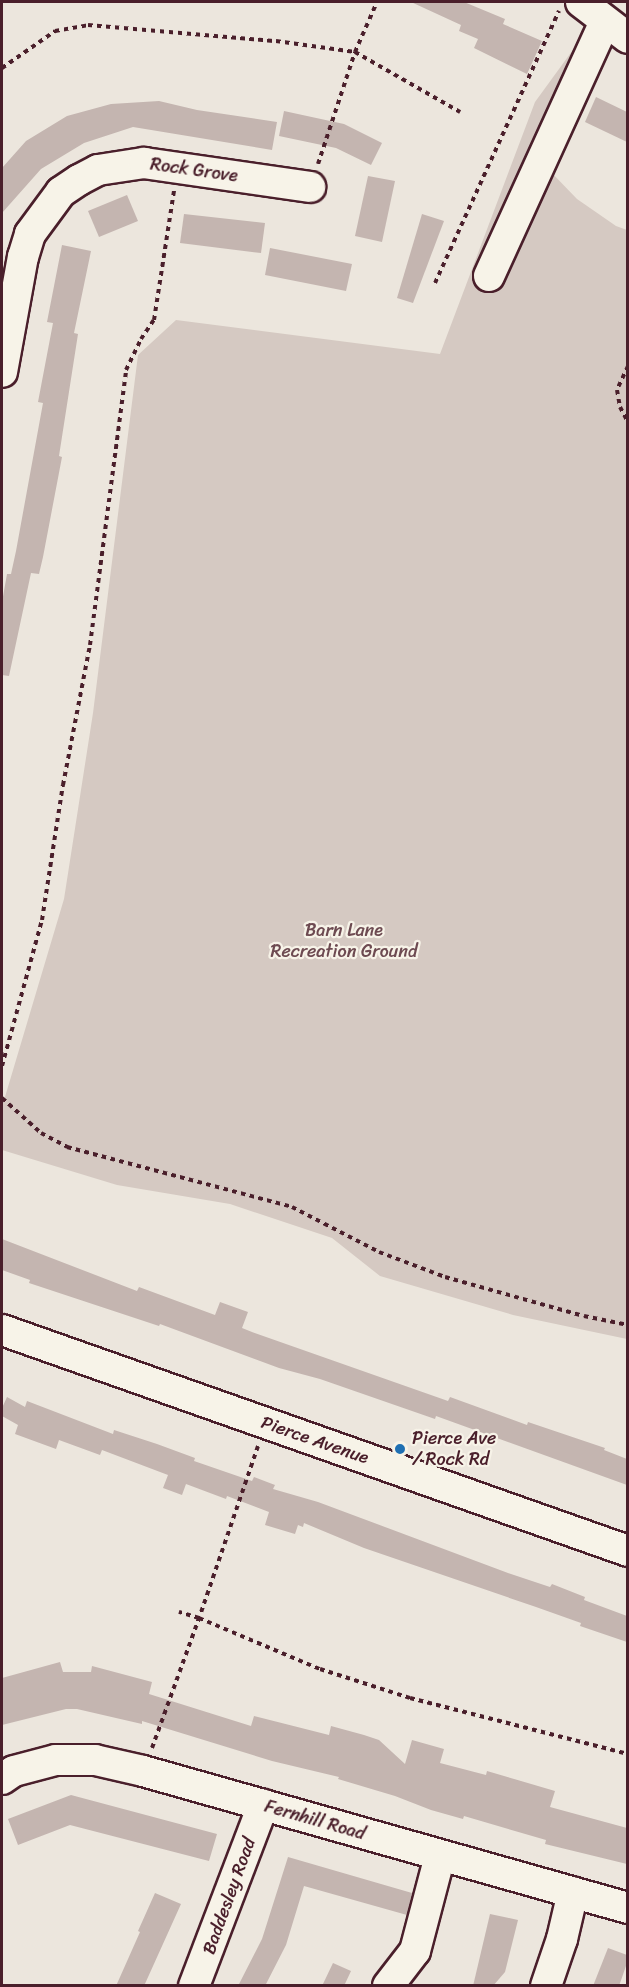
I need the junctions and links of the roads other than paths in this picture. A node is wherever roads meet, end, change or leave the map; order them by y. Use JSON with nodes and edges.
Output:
{"nodes":[{"id":1,"x":572,"y":5,"type":"edge"},
{"id":2,"x":616,"y":30,"type":"edge"},
{"id":3,"x":310,"y":187,"type":"road end"},
{"id":4,"x":489,"y":276,"type":"dead end"},
{"id":5,"x":2,"y":372,"type":"edge"},
{"id":6,"x":2,"y":1330,"type":"edge"},
{"id":7,"x":627,"y":1551,"type":"edge"},
{"id":8,"x":2,"y":1779,"type":"edge"},
{"id":9,"x":263,"y":1805,"type":"junction"},
{"id":10,"x":440,"y":1856,"type":"junction"},
{"id":11,"x":573,"y":1892,"type":"junction"},
{"id":12,"x":627,"y":1908,"type":"edge"},
{"id":13,"x":194,"y":1986,"type":"edge"},
{"id":14,"x":388,"y":1986,"type":"edge"},
{"id":15,"x":546,"y":1986,"type":"edge"}],
"edges":[{"from":1,"to":2,"type":"street"},
{"from":2,"to":4,"type":"street"},
{"from":3,"to":5,"type":"street","name":"Rock Grove"},
{"from":6,"to":7,"type":"street","name":"Pierce Avenue"},
{"from":8,"to":9,"type":"street","name":"Fernhill Road"},
{"from":9,"to":10,"type":"street","name":"Fernhill Road"},
{"from":9,"to":13,"type":"street","name":"Baddesley Road"},
{"from":10,"to":11,"type":"street","name":"Fernhill Road"},
{"from":10,"to":14,"type":"street"},
{"from":11,"to":12,"type":"street","name":"Fernhill Road"},
{"from":11,"to":15,"type":"street"}]}
